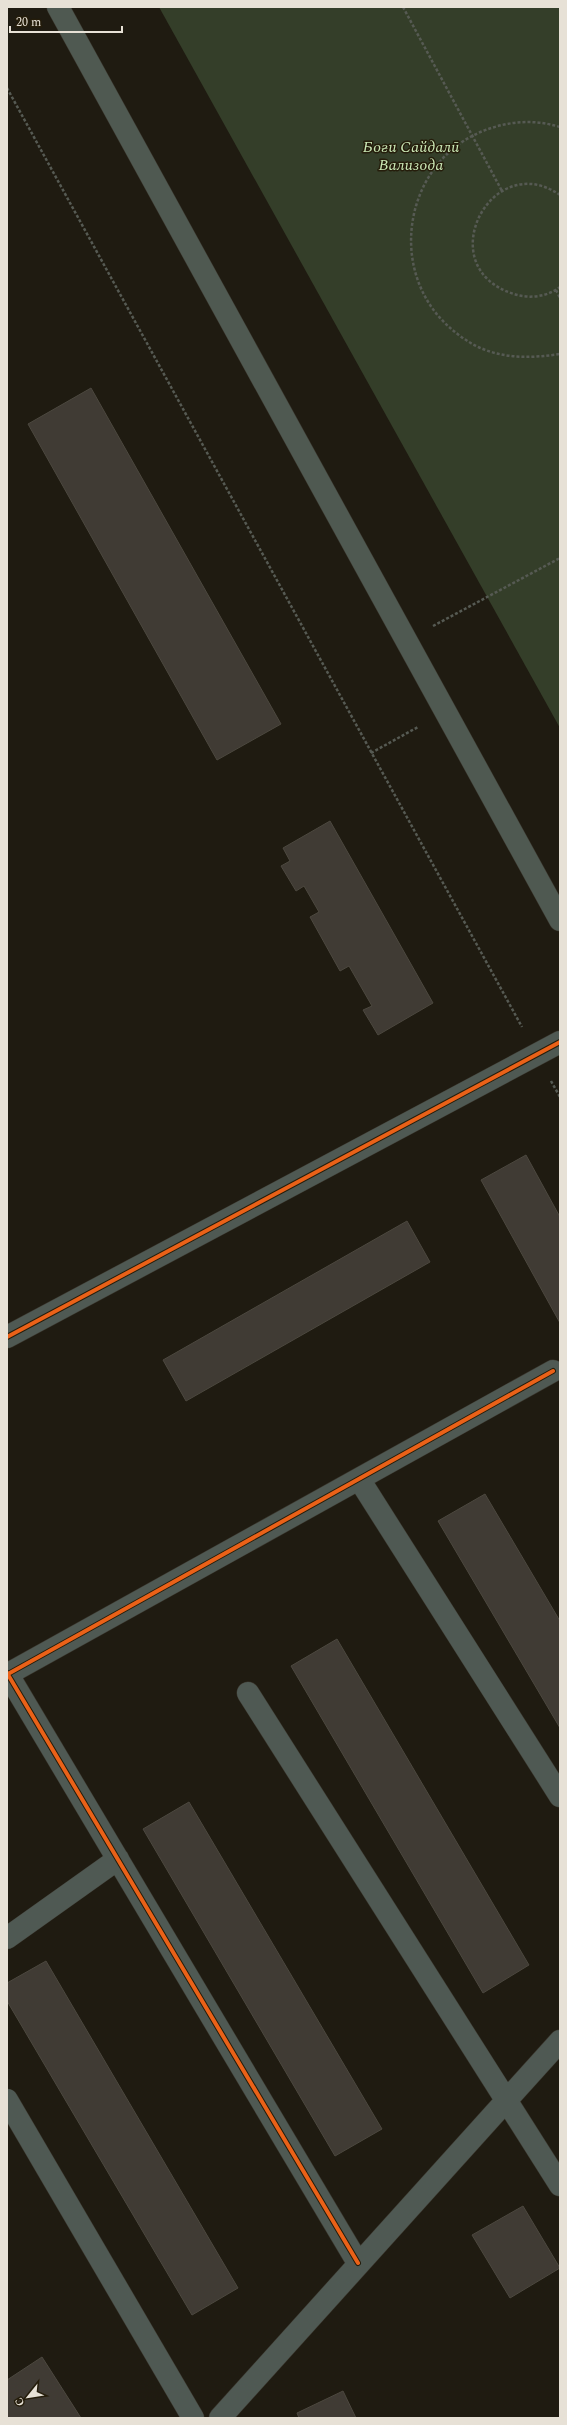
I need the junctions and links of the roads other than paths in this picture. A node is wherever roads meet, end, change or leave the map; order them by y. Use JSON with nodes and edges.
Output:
{"nodes":[{"id":1,"x":58,"y":7,"type":"edge"},
{"id":2,"x":560,"y":920,"type":"edge"},
{"id":3,"x":560,"y":1042,"type":"edge"},
{"id":4,"x":7,"y":1337,"type":"edge"},
{"id":5,"x":553,"y":1371,"type":"dead end"},
{"id":6,"x":359,"y":1479,"type":"junction"},
{"id":7,"x":7,"y":1674,"type":"edge"},
{"id":8,"x":248,"y":1693,"type":"dead end"},
{"id":9,"x":560,"y":1796,"type":"edge"},
{"id":10,"x":118,"y":1859,"type":"junction"},
{"id":11,"x":7,"y":1938,"type":"edge"},
{"id":12,"x":560,"y":2041,"type":"edge"},
{"id":13,"x":7,"y":2100,"type":"edge"},
{"id":14,"x":507,"y":2102,"type":"junction"},
{"id":15,"x":560,"y":2185,"type":"edge"},
{"id":16,"x":358,"y":2262,"type":"junction"},
{"id":17,"x":193,"y":2418,"type":"edge"},
{"id":18,"x":220,"y":2418,"type":"edge"}],
"edges":[{"from":1,"to":2,"type":"main road"},
{"from":3,"to":4,"type":"street"},
{"from":5,"to":6,"type":"street"},
{"from":6,"to":7,"type":"street"},
{"from":6,"to":9,"type":"street"},
{"from":7,"to":10,"type":"street"},
{"from":8,"to":14,"type":"street"},
{"from":10,"to":11,"type":"street"},
{"from":10,"to":16,"type":"street"},
{"from":12,"to":14,"type":"street"},
{"from":13,"to":17,"type":"street"},
{"from":14,"to":15,"type":"street"},
{"from":14,"to":16,"type":"street"},
{"from":16,"to":18,"type":"street"}]}
